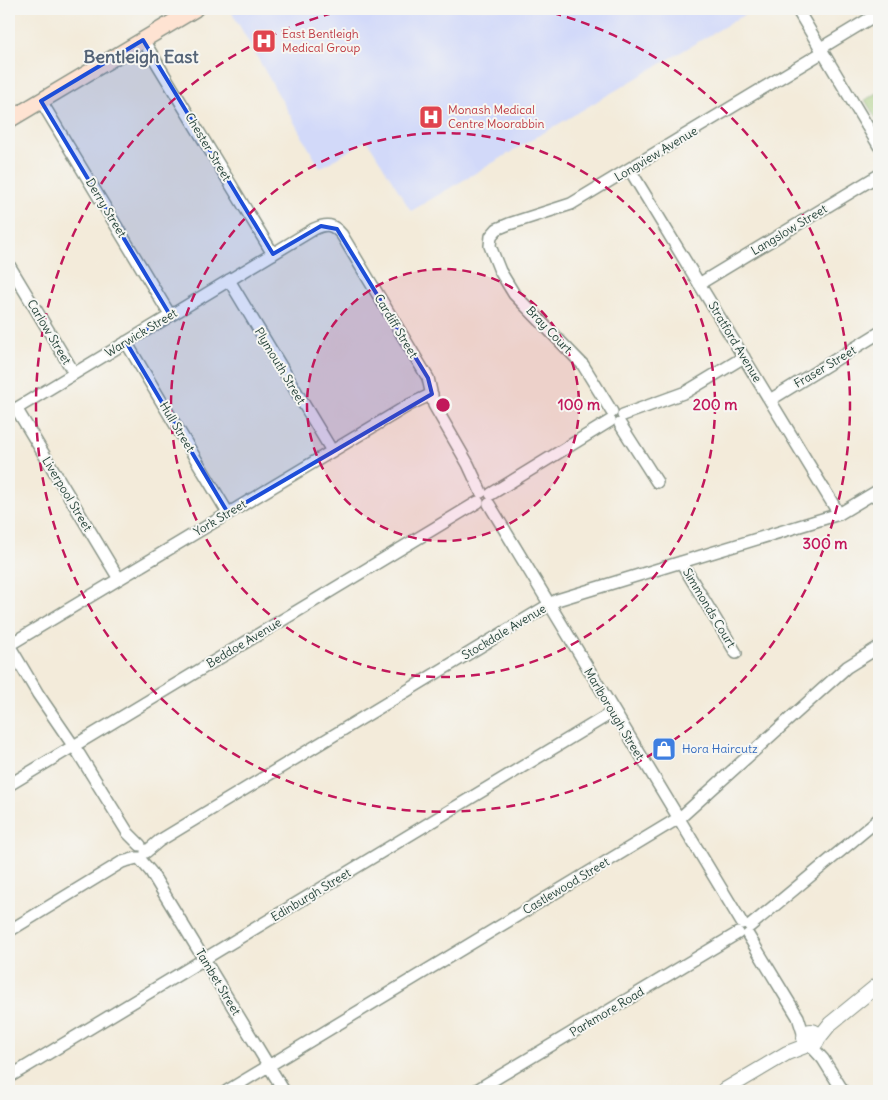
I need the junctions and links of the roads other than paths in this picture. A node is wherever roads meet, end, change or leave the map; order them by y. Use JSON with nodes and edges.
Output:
{"nodes":[{"id":1,"x":196,"y":9,"type":"edge"},
{"id":2,"x":797,"y":9,"type":"edge"},
{"id":3,"x":879,"y":13,"type":"edge"},
{"id":4,"x":143,"y":40,"type":"junction"},
{"id":5,"x":822,"y":50,"type":"junction"},
{"id":6,"x":41,"y":101,"type":"junction"},
{"id":7,"x":9,"y":120,"type":"edge"},
{"id":8,"x":879,"y":146,"type":"edge"},
{"id":9,"x":630,"y":170,"type":"junction"},
{"id":10,"x":879,"y":175,"type":"edge"},
{"id":11,"x":490,"y":246,"type":"joint"},
{"id":12,"x":273,"y":254,"type":"junction"},
{"id":13,"x":9,"y":265,"type":"edge"},
{"id":14,"x":229,"y":280,"type":"junction"},
{"id":15,"x":699,"y":284,"type":"junction"},
{"id":16,"x":170,"y":315,"type":"junction"},
{"id":17,"x":879,"y":333,"type":"edge"},
{"id":18,"x":126,"y":342,"type":"junction"},
{"id":19,"x":744,"y":357,"type":"junction"},
{"id":20,"x":74,"y":373,"type":"junction"},
{"id":21,"x":432,"y":394,"type":"junction"},
{"id":22,"x":770,"y":400,"type":"junction"},
{"id":23,"x":12,"y":411,"type":"edge"},
{"id":24,"x":616,"y":418,"type":"junction"},
{"id":25,"x":332,"y":451,"type":"junction"},
{"id":26,"x":657,"y":482,"type":"dead end"},
{"id":27,"x":879,"y":490,"type":"edge"},
{"id":28,"x":485,"y":498,"type":"junction"},
{"id":29,"x":228,"y":513,"type":"junction"},
{"id":30,"x":839,"y":514,"type":"junction"},
{"id":31,"x":681,"y":562,"type":"junction"},
{"id":32,"x":119,"y":579,"type":"junction"},
{"id":33,"x":549,"y":605,"type":"junction"},
{"id":34,"x":9,"y":645,"type":"edge"},
{"id":35,"x":879,"y":647,"type":"edge"},
{"id":36,"x":736,"y":653,"type":"dead end"},
{"id":37,"x":613,"y":712,"type":"junction"},
{"id":38,"x":74,"y":746,"type":"junction"},
{"id":39,"x":9,"y":785,"type":"edge"},
{"id":40,"x":678,"y":819,"type":"junction"},
{"id":41,"x":879,"y":819,"type":"edge"},
{"id":42,"x":140,"y":852,"type":"junction"},
{"id":43,"x":745,"y":929,"type":"junction"},
{"id":44,"x":9,"y":931,"type":"edge"},
{"id":45,"x":204,"y":959,"type":"junction"},
{"id":46,"x":879,"y":984,"type":"edge"},
{"id":47,"x":811,"y":1038,"type":"junction"},
{"id":48,"x":268,"y":1066,"type":"junction"},
{"id":49,"x":9,"y":1076,"type":"edge"},
{"id":50,"x":226,"y":1091,"type":"edge"},
{"id":51,"x":284,"y":1091,"type":"edge"},
{"id":52,"x":475,"y":1091,"type":"edge"},
{"id":53,"x":723,"y":1091,"type":"edge"},
{"id":54,"x":843,"y":1091,"type":"edge"}],
"edges":[{"from":1,"to":4,"type":"main road"},
{"from":2,"to":5,"type":"street"},
{"from":3,"to":5,"type":"street","name":"Longview Avenue"},
{"from":4,"to":6,"type":"main road"},
{"from":4,"to":12,"type":"street","name":"Chester Street"},
{"from":5,"to":8,"type":"street"},
{"from":5,"to":9,"type":"street","name":"Longview Avenue"},
{"from":6,"to":7,"type":"main road"},
{"from":6,"to":16,"type":"street","name":"Derry Street"},
{"from":9,"to":11,"type":"street","name":"Longview Avenue"},
{"from":9,"to":15,"type":"street","name":"Stratford Avenue"},
{"from":10,"to":15,"type":"street","name":"Langslow Street"},
{"from":11,"to":24,"type":"street","name":"Bray Court"},
{"from":12,"to":14,"type":"street","name":"Warwick Street"},
{"from":12,"to":21,"type":"street","name":"Cardiff Street"},
{"from":13,"to":20,"type":"street","name":"Carlow Street"},
{"from":14,"to":16,"type":"street","name":"Warwick Street"},
{"from":14,"to":25,"type":"street","name":"Plymouth Street"},
{"from":15,"to":19,"type":"street","name":"Stratford Avenue"},
{"from":16,"to":18,"type":"street","name":"Warwick Street"},
{"from":17,"to":22,"type":"street","name":"Fraser Street"},
{"from":18,"to":20,"type":"street","name":"Warwick Street"},
{"from":18,"to":29,"type":"street","name":"Hull Street"},
{"from":19,"to":22,"type":"street","name":"Stratford Avenue"},
{"from":19,"to":24,"type":"street","name":"Beddoe Avenue"},
{"from":20,"to":23,"type":"street","name":"Warwick Street"},
{"from":21,"to":25,"type":"street","name":"York Street"},
{"from":21,"to":28,"type":"street","name":"Cardiff Street"},
{"from":22,"to":30,"type":"street","name":"Stratford Avenue"},
{"from":23,"to":32,"type":"street","name":"Liverpool Street"},
{"from":24,"to":26,"type":"street","name":"Bray Court"},
{"from":24,"to":28,"type":"street","name":"Beddoe Avenue"},
{"from":25,"to":29,"type":"street","name":"York Street"},
{"from":27,"to":30,"type":"street","name":"Stockdale Avenue"},
{"from":28,"to":33,"type":"street","name":"Marlborough Street"},
{"from":28,"to":38,"type":"street","name":"Beddoe Avenue"},
{"from":29,"to":32,"type":"street","name":"York Street"},
{"from":30,"to":31,"type":"street","name":"Stockdale Avenue"},
{"from":31,"to":33,"type":"street","name":"Stockdale Avenue"},
{"from":31,"to":36,"type":"street","name":"Simmonds Court"},
{"from":32,"to":34,"type":"street","name":"York Street"},
{"from":33,"to":37,"type":"street","name":"Marlborough Street"},
{"from":33,"to":42,"type":"street","name":"Stockdale Avenue"},
{"from":34,"to":38,"type":"street","name":"Tambet Street"},
{"from":35,"to":40,"type":"street","name":"Castlewood Street"},
{"from":37,"to":40,"type":"street","name":"Marlborough Street"},
{"from":37,"to":45,"type":"street","name":"Edinburgh Street"},
{"from":38,"to":39,"type":"street","name":"Beddoe Avenue"},
{"from":38,"to":42,"type":"street","name":"Tambet Street"},
{"from":40,"to":43,"type":"street","name":"Marlborough Street"},
{"from":40,"to":48,"type":"street","name":"Castlewood Street"},
{"from":41,"to":43,"type":"street","name":"Parkmore Road"},
{"from":42,"to":44,"type":"street","name":"Stockdale Avenue"},
{"from":42,"to":45,"type":"street","name":"Tambet Street"},
{"from":43,"to":47,"type":"street","name":"Marlborough Street"},
{"from":43,"to":52,"type":"street","name":"Parkmore Road"},
{"from":45,"to":48,"type":"street","name":"Tambet Street"},
{"from":45,"to":49,"type":"street","name":"Edinburgh Street"},
{"from":46,"to":47,"type":"street"},
{"from":47,"to":53,"type":"street"},
{"from":47,"to":54,"type":"street","name":"Marlborough Street"},
{"from":48,"to":50,"type":"street","name":"Castlewood Street"},
{"from":48,"to":51,"type":"street","name":"Tambet Street"}]}
